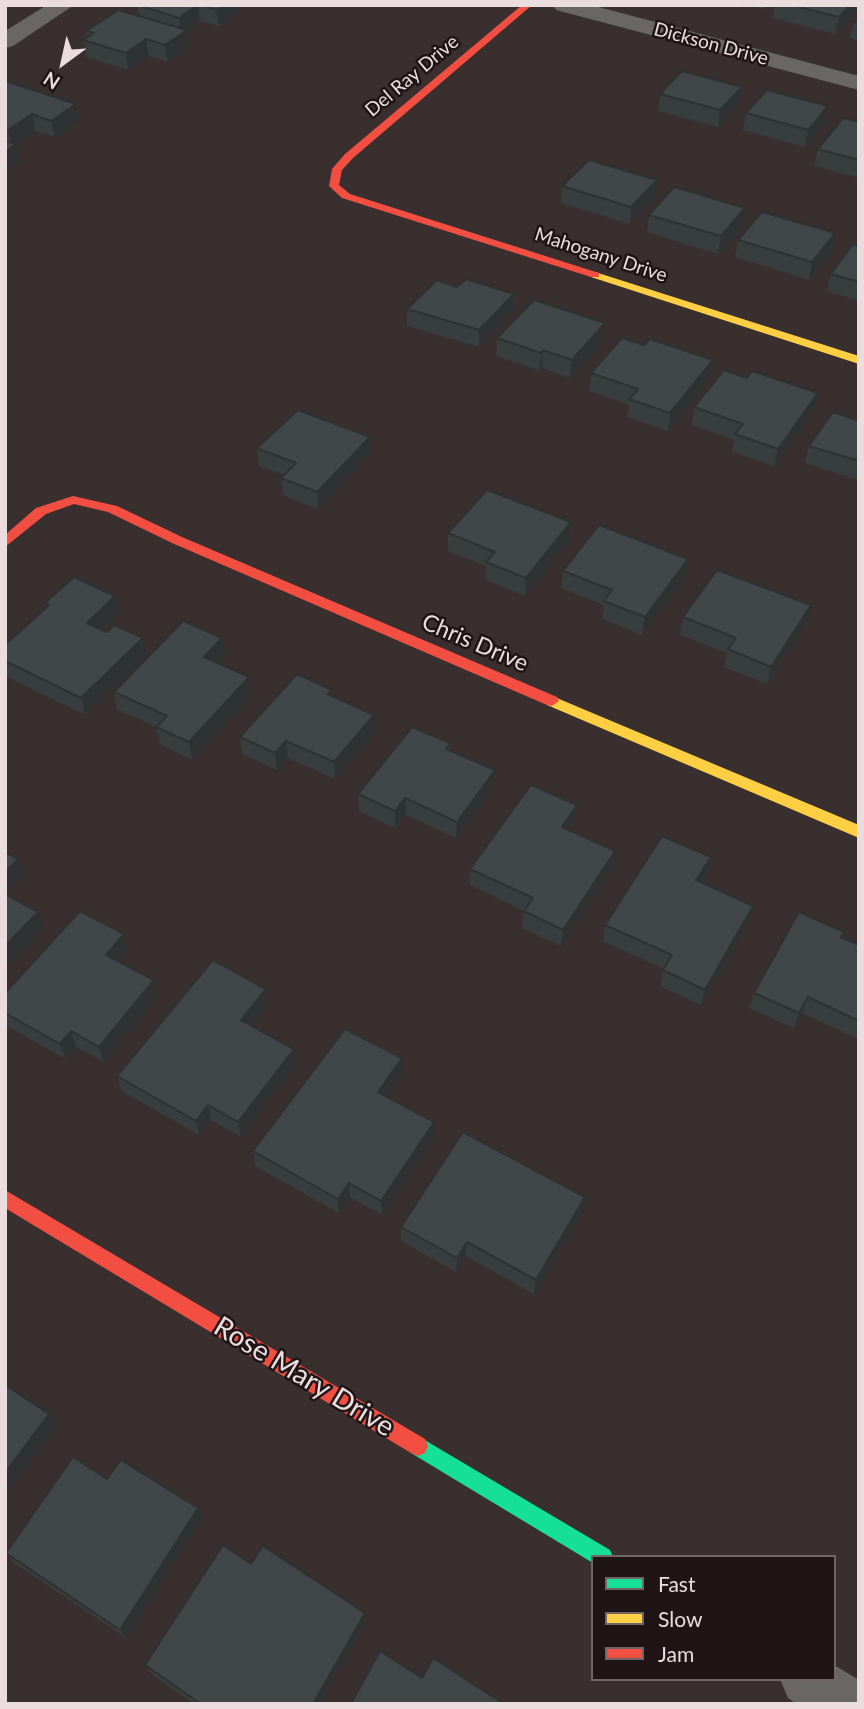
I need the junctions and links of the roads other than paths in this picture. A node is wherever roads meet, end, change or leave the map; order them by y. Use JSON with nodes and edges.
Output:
{"nodes":[{"id":1,"x":63,"y":5,"type":"edge"},
{"id":2,"x":528,"y":5,"type":"edge"},
{"id":3,"x":564,"y":5,"type":"edge"},
{"id":4,"x":5,"y":41,"type":"edge"},
{"id":5,"x":859,"y":83,"type":"edge"},
{"id":6,"x":334,"y":186,"type":"joint"},
{"id":7,"x":859,"y":360,"type":"edge"},
{"id":8,"x":5,"y":543,"type":"edge"},
{"id":9,"x":859,"y":832,"type":"edge"},
{"id":10,"x":5,"y":1198,"type":"edge"},
{"id":11,"x":600,"y":1555,"type":"edge"},
{"id":12,"x":810,"y":1681,"type":"edge"},
{"id":13,"x":848,"y":1704,"type":"edge"}],
"edges":[{"from":1,"to":4,"type":"street"},
{"from":2,"to":6,"type":"street","name":"Del Ray Drive"},
{"from":3,"to":5,"type":"street","name":"Dickson Drive"},
{"from":6,"to":7,"type":"street","name":"Mahogany Drive"},
{"from":8,"to":9,"type":"street","name":"Chris Drive"},
{"from":10,"to":11,"type":"street","name":"Rose Mary Drive"},
{"from":12,"to":13,"type":"street"}]}
